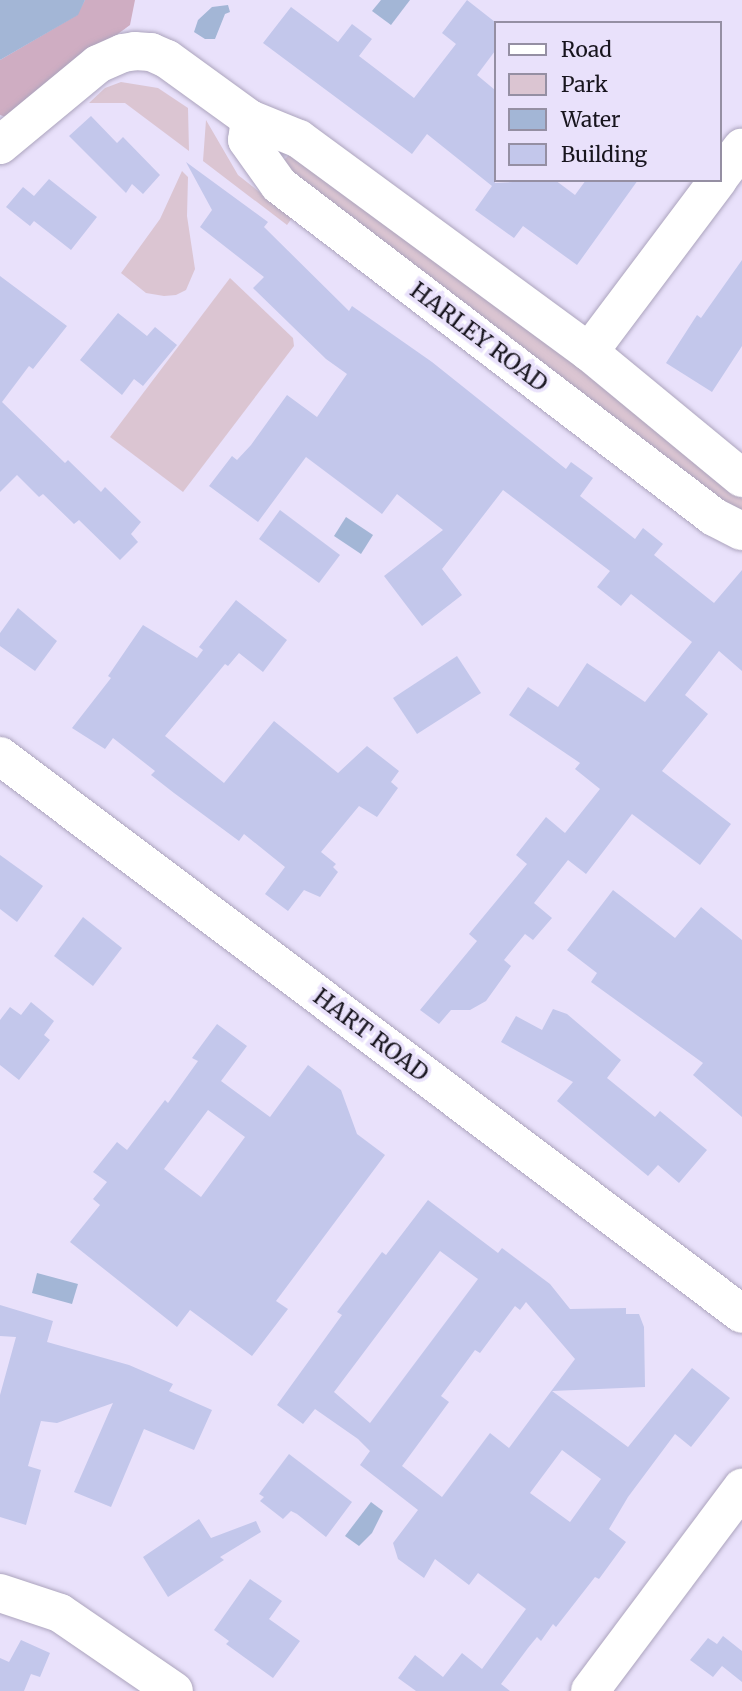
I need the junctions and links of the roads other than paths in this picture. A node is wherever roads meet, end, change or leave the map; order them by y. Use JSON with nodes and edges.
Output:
{"nodes":[{"id":1,"x":250,"y":119,"type":"junction"},
{"id":2,"x":0,"y":145,"type":"edge"},
{"id":3,"x":742,"y":148,"type":"edge"},
{"id":4,"x":721,"y":175,"type":"edge"},
{"id":5,"x":716,"y":182,"type":"edge"},
{"id":6,"x":589,"y":352,"type":"junction"},
{"id":7,"x":742,"y":478,"type":"edge"},
{"id":8,"x":742,"y":531,"type":"edge"},
{"id":9,"x":0,"y":756,"type":"edge"},
{"id":10,"x":742,"y":1314,"type":"edge"},
{"id":11,"x":742,"y":1488,"type":"edge"},
{"id":12,"x":0,"y":1593,"type":"edge"},
{"id":13,"x":174,"y":1691,"type":"edge"},
{"id":14,"x":590,"y":1691,"type":"edge"}],
"edges":[{"from":1,"to":2,"type":"street"},
{"from":1,"to":6,"type":"street"},
{"from":1,"to":8,"type":"street","name":"HARLEY ROAD"},
{"from":3,"to":4,"type":"street"},
{"from":5,"to":6,"type":"street"},
{"from":6,"to":7,"type":"street"},
{"from":9,"to":10,"type":"street","name":"HART ROAD"},
{"from":11,"to":14,"type":"street"},
{"from":12,"to":13,"type":"street"}]}
